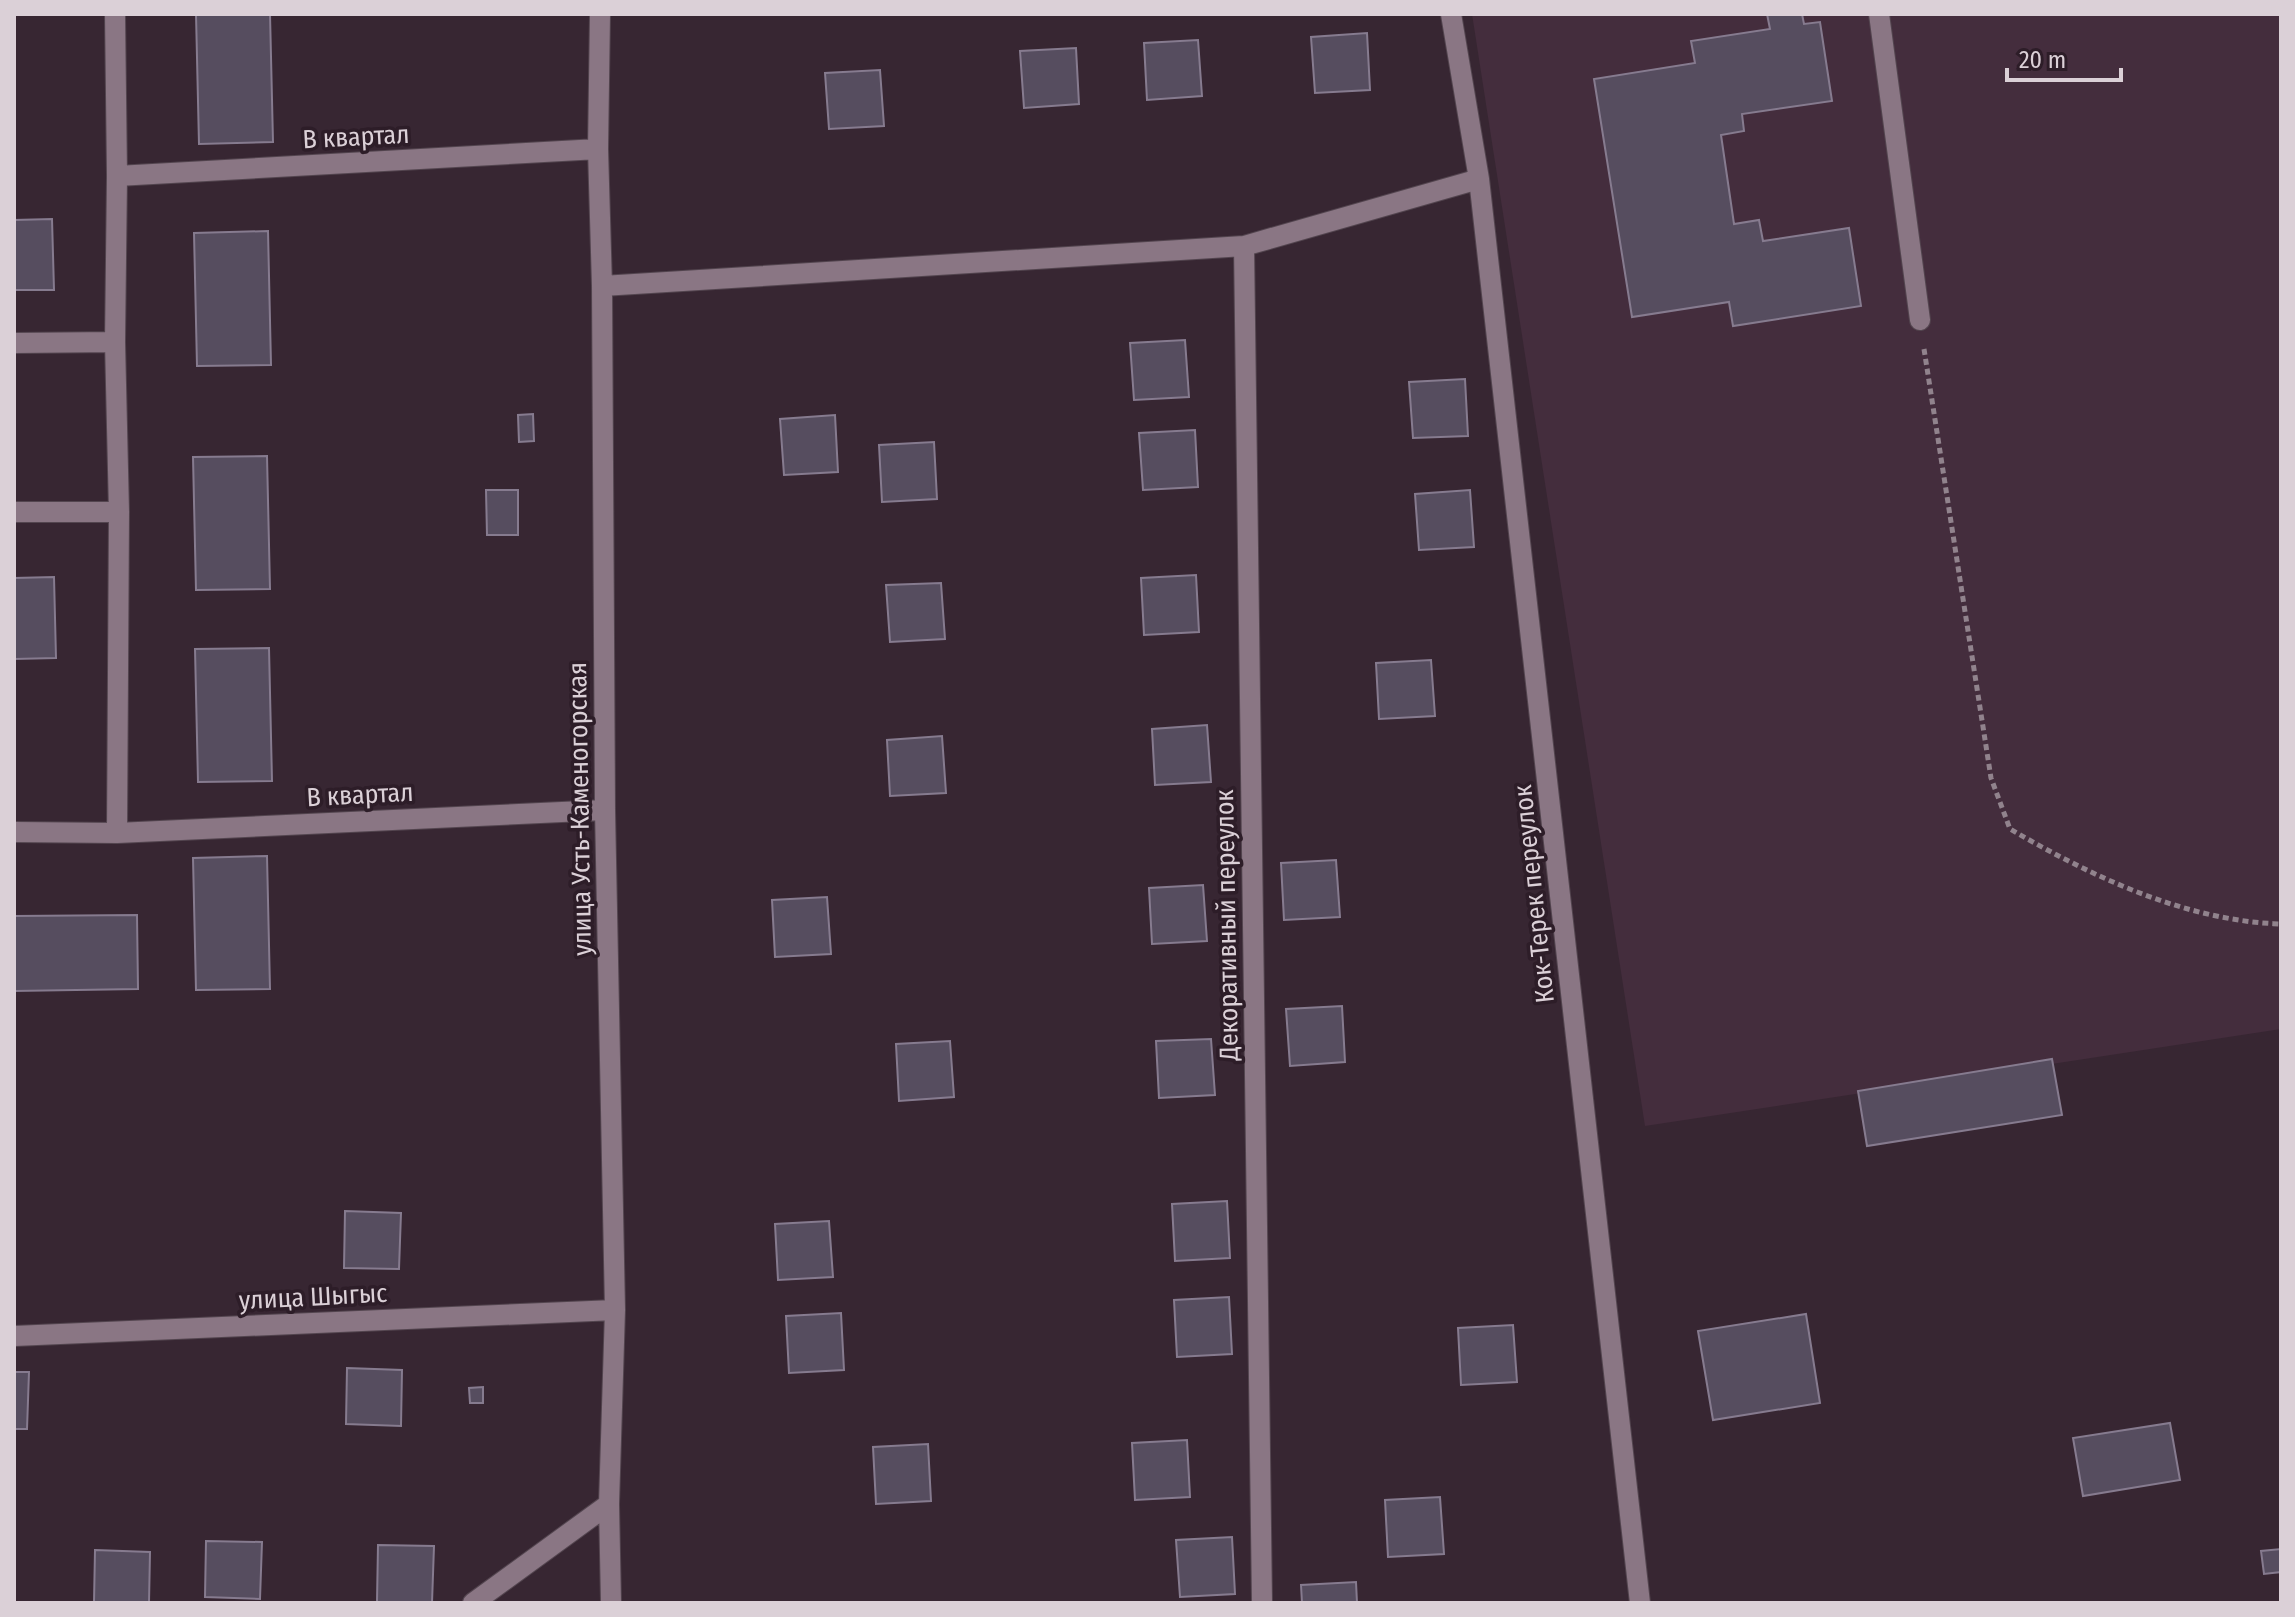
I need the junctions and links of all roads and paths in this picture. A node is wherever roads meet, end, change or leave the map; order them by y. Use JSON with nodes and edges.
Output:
{"nodes":[{"id":1,"x":115,"y":14,"type":"edge"},
{"id":2,"x":600,"y":14,"type":"edge"},
{"id":3,"x":1451,"y":14,"type":"edge"},
{"id":4,"x":1879,"y":14,"type":"edge"},
{"id":5,"x":598,"y":149,"type":"junction"},
{"id":6,"x":117,"y":176,"type":"junction"},
{"id":7,"x":1479,"y":179,"type":"junction"},
{"id":8,"x":1244,"y":246,"type":"junction"},
{"id":9,"x":602,"y":286,"type":"junction"},
{"id":10,"x":1920,"y":320,"type":"joint"},
{"id":11,"x":115,"y":342,"type":"junction"},
{"id":12,"x":14,"y":343,"type":"edge"},
{"id":13,"x":14,"y":512,"type":"edge"},
{"id":14,"x":119,"y":512,"type":"junction"},
{"id":15,"x":605,"y":810,"type":"junction"},
{"id":16,"x":14,"y":832,"type":"edge"},
{"id":17,"x":117,"y":833,"type":"junction"},
{"id":18,"x":2281,"y":924,"type":"edge"},
{"id":19,"x":615,"y":1310,"type":"junction"},
{"id":20,"x":14,"y":1336,"type":"edge"},
{"id":21,"x":609,"y":1504,"type":"junction"},
{"id":22,"x":473,"y":1603,"type":"edge"},
{"id":23,"x":611,"y":1603,"type":"edge"},
{"id":24,"x":1262,"y":1603,"type":"edge"},
{"id":25,"x":1640,"y":1603,"type":"edge"}],
"edges":[{"from":1,"to":6,"type":"street"},
{"from":2,"to":5,"type":"street","name":"улица Усть-Каменогорская"},
{"from":3,"to":7,"type":"street","name":"Кок-Терек переулок"},
{"from":4,"to":10,"type":"street"},
{"from":5,"to":6,"type":"street","name":"В квартал"},
{"from":5,"to":9,"type":"street","name":"улица Усть-Каменогорская"},
{"from":6,"to":11,"type":"street"},
{"from":7,"to":8,"type":"street"},
{"from":7,"to":25,"type":"street","name":"Кок-Терек переулок"},
{"from":8,"to":9,"type":"street"},
{"from":8,"to":24,"type":"street","name":"Декоративный переулок"},
{"from":9,"to":15,"type":"street","name":"улица Усть-Каменогорская"},
{"from":10,"to":18,"type":"path"},
{"from":11,"to":12,"type":"street"},
{"from":11,"to":14,"type":"street"},
{"from":13,"to":14,"type":"street"},
{"from":14,"to":17,"type":"street"},
{"from":15,"to":17,"type":"street","name":"В квартал"},
{"from":15,"to":19,"type":"street","name":"улица Усть-Каменогорская"},
{"from":16,"to":17,"type":"street","name":"В квартал"},
{"from":19,"to":20,"type":"street","name":"улица Шыгыс"},
{"from":19,"to":21,"type":"street","name":"улица Усть-Каменогорская"},
{"from":21,"to":22,"type":"street"},
{"from":21,"to":23,"type":"street","name":"улица Усть-Каменогорская"}]}
